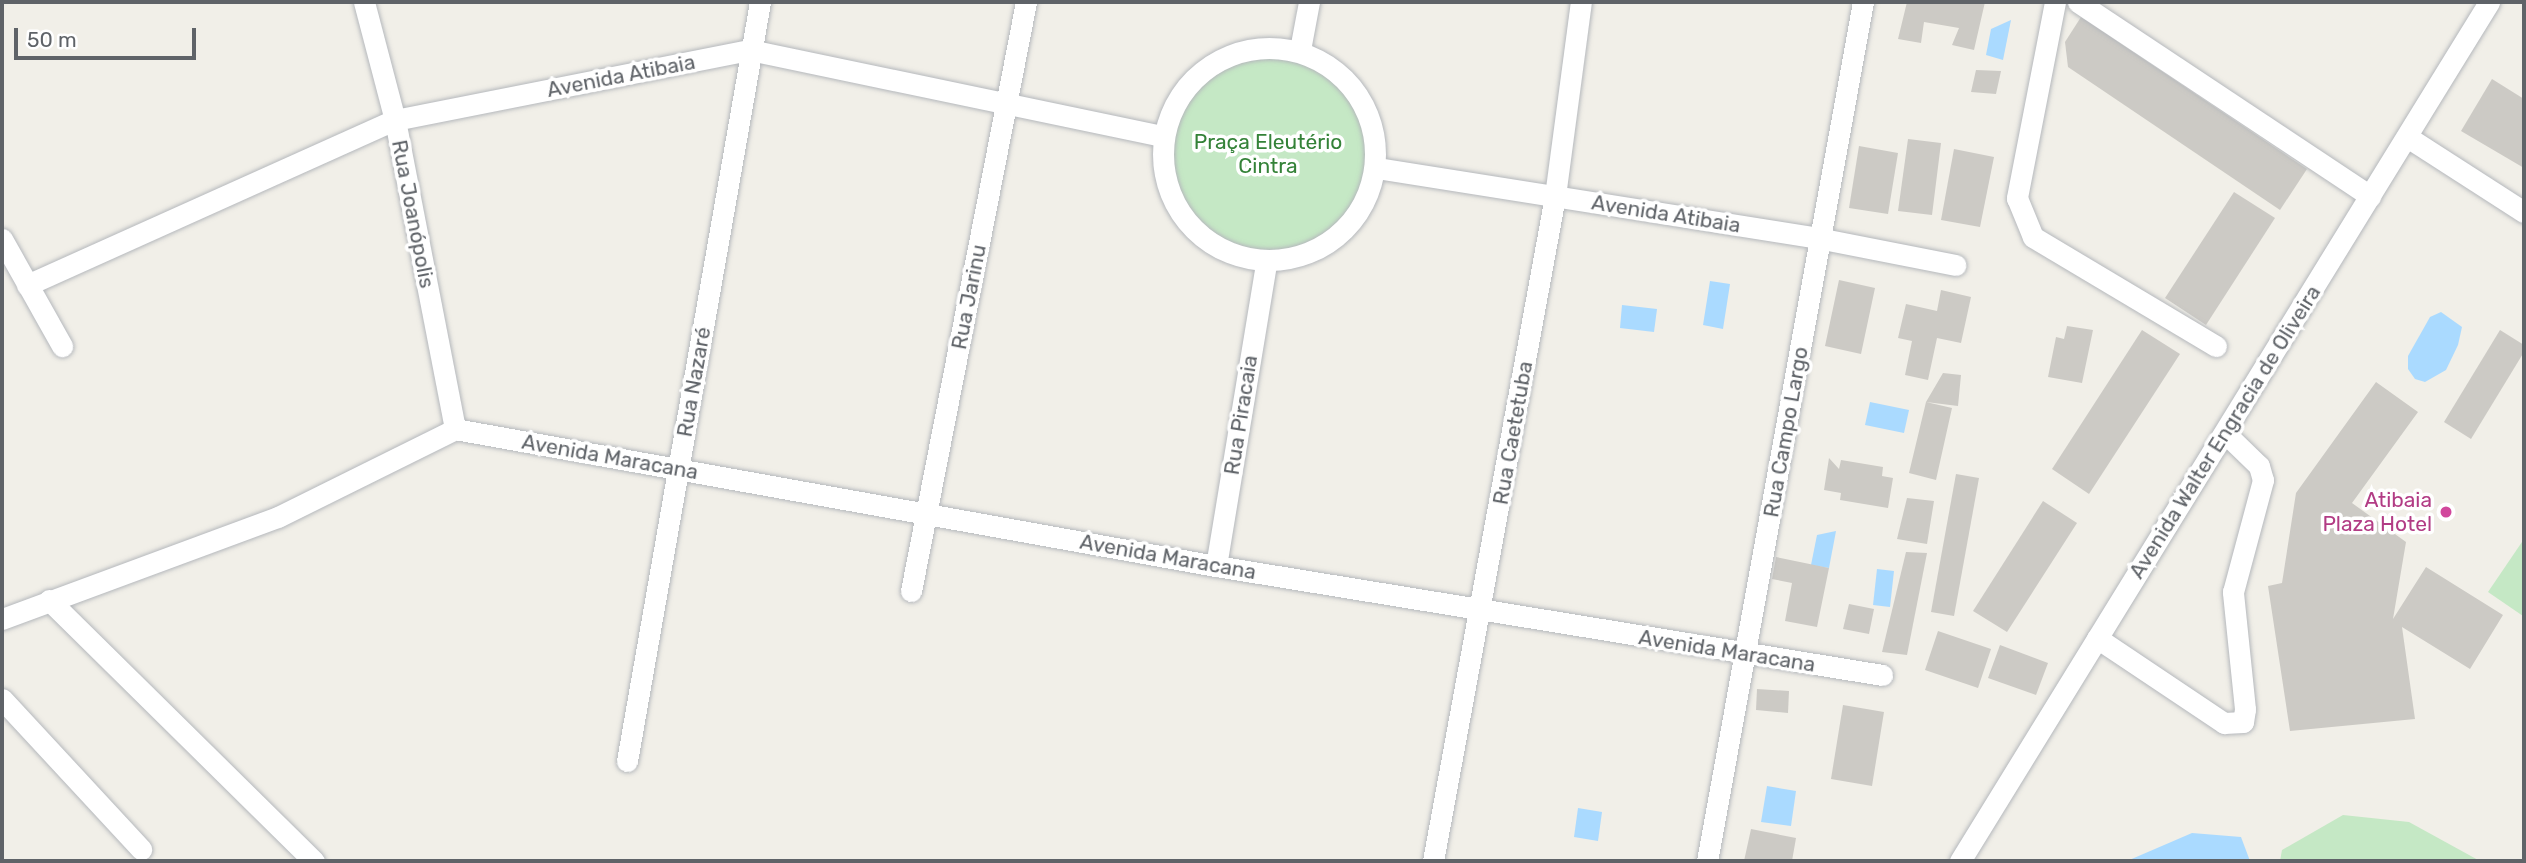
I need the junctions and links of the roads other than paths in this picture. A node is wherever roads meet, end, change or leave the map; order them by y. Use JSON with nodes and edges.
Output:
{"nodes":[{"id":1,"x":364,"y":2,"type":"edge"},
{"id":2,"x":760,"y":2,"type":"edge"},
{"id":3,"x":1026,"y":2,"type":"edge"},
{"id":4,"x":1309,"y":2,"type":"edge"},
{"id":5,"x":1581,"y":2,"type":"edge"},
{"id":6,"x":1863,"y":2,"type":"edge"},
{"id":7,"x":2054,"y":2,"type":"edge"},
{"id":8,"x":2078,"y":2,"type":"edge"},
{"id":9,"x":2489,"y":2,"type":"edge"},
{"id":10,"x":750,"y":50,"type":"junction"},
{"id":11,"x":1300,"y":50,"type":"junction"},
{"id":12,"x":1007,"y":102,"type":"junction"},
{"id":13,"x":395,"y":120,"type":"junction"},
{"id":14,"x":1163,"y":136,"type":"junction"},
{"id":15,"x":2409,"y":138,"type":"junction"},
{"id":16,"x":1377,"y":168,"type":"junction"},
{"id":17,"x":1555,"y":196,"type":"junction"},
{"id":18,"x":2370,"y":196,"type":"junction"},
{"id":19,"x":2524,"y":212,"type":"edge"},
{"id":20,"x":2,"y":239,"type":"edge"},
{"id":21,"x":1823,"y":239,"type":"junction"},
{"id":22,"x":1266,"y":264,"type":"junction"},
{"id":23,"x":1955,"y":265,"type":"dead end"},
{"id":24,"x":27,"y":285,"type":"junction"},
{"id":25,"x":62,"y":346,"type":"dead end"},
{"id":26,"x":2216,"y":346,"type":"dead end"},
{"id":27,"x":455,"y":429,"type":"junction"},
{"id":28,"x":2225,"y":433,"type":"junction"},
{"id":29,"x":679,"y":469,"type":"junction"},
{"id":30,"x":926,"y":515,"type":"junction"},
{"id":31,"x":1216,"y":566,"type":"junction"},
{"id":32,"x":911,"y":591,"type":"dead end"},
{"id":33,"x":49,"y":600,"type":"junction"},
{"id":34,"x":1482,"y":609,"type":"junction"},
{"id":35,"x":2,"y":619,"type":"edge"},
{"id":36,"x":2097,"y":638,"type":"junction"},
{"id":37,"x":1747,"y":655,"type":"junction"},
{"id":38,"x":1882,"y":675,"type":"dead end"},
{"id":39,"x":2,"y":699,"type":"edge"},
{"id":40,"x":627,"y":761,"type":"dead end"},
{"id":41,"x":141,"y":849,"type":"dead end"},
{"id":42,"x":314,"y":861,"type":"edge"},
{"id":43,"x":1433,"y":861,"type":"edge"},
{"id":44,"x":1707,"y":861,"type":"edge"},
{"id":45,"x":1961,"y":861,"type":"edge"}],
"edges":[{"from":1,"to":13,"type":"street","name":"Rua Joanópolis"},
{"from":2,"to":10,"type":"street","name":"Rua Nazaré"},
{"from":3,"to":12,"type":"street","name":"Rua Jarinu"},
{"from":4,"to":11,"type":"street"},
{"from":5,"to":17,"type":"street","name":"Rua Caetetuba"},
{"from":6,"to":21,"type":"street","name":"Rua Campo Largo"},
{"from":7,"to":26,"type":"street"},
{"from":8,"to":18,"type":"street"},
{"from":9,"to":15,"type":"street","name":"Avenida Walter Engracia de Oliveira"},
{"from":10,"to":12,"type":"street","name":"Avenida Atibaia"},
{"from":10,"to":13,"type":"street","name":"Avenida Atibaia"},
{"from":10,"to":29,"type":"street","name":"Rua Nazaré"},
{"from":11,"to":14,"type":"street"},
{"from":11,"to":16,"type":"street"},
{"from":12,"to":14,"type":"street","name":"Avenida Atibaia"},
{"from":12,"to":30,"type":"street","name":"Rua Jarinu"},
{"from":13,"to":24,"type":"street","name":"Avenida Atibaia"},
{"from":13,"to":27,"type":"street","name":"Rua Joanópolis"},
{"from":14,"to":22,"type":"street"},
{"from":15,"to":18,"type":"street","name":"Avenida Walter Engracia de Oliveira"},
{"from":15,"to":19,"type":"street"},
{"from":16,"to":17,"type":"street","name":"Avenida Atibaia"},
{"from":16,"to":22,"type":"street"},
{"from":17,"to":21,"type":"street","name":"Avenida Atibaia"},
{"from":17,"to":34,"type":"street","name":"Rua Caetetuba"},
{"from":18,"to":28,"type":"street","name":"Avenida Walter Engracia de Oliveira"},
{"from":20,"to":24,"type":"street"},
{"from":21,"to":23,"type":"street","name":"Avenida Atibaia"},
{"from":21,"to":37,"type":"street","name":"Rua Campo Largo"},
{"from":22,"to":31,"type":"street","name":"Rua Piracaia"},
{"from":24,"to":25,"type":"street"},
{"from":27,"to":29,"type":"street","name":"Avenida Maracana"},
{"from":27,"to":33,"type":"street"},
{"from":28,"to":36,"type":"street","name":"Avenida Walter Engracia de Oliveira"},
{"from":28,"to":36,"type":"street"},
{"from":29,"to":30,"type":"street","name":"Avenida Maracana"},
{"from":29,"to":40,"type":"street","name":"Rua Nazaré"},
{"from":30,"to":31,"type":"street","name":"Avenida Maracana"},
{"from":30,"to":32,"type":"street","name":"Rua Jarinu"},
{"from":31,"to":34,"type":"street","name":"Avenida Maracana"},
{"from":33,"to":35,"type":"street"},
{"from":33,"to":42,"type":"street"},
{"from":34,"to":37,"type":"street","name":"Avenida Maracana"},
{"from":34,"to":43,"type":"street","name":"Rua Caetetuba"},
{"from":36,"to":45,"type":"street","name":"Avenida Walter Engracia de Oliveira"},
{"from":37,"to":38,"type":"street","name":"Avenida Maracana"},
{"from":37,"to":44,"type":"street","name":"Rua Campo Largo"},
{"from":39,"to":41,"type":"street"}]}
